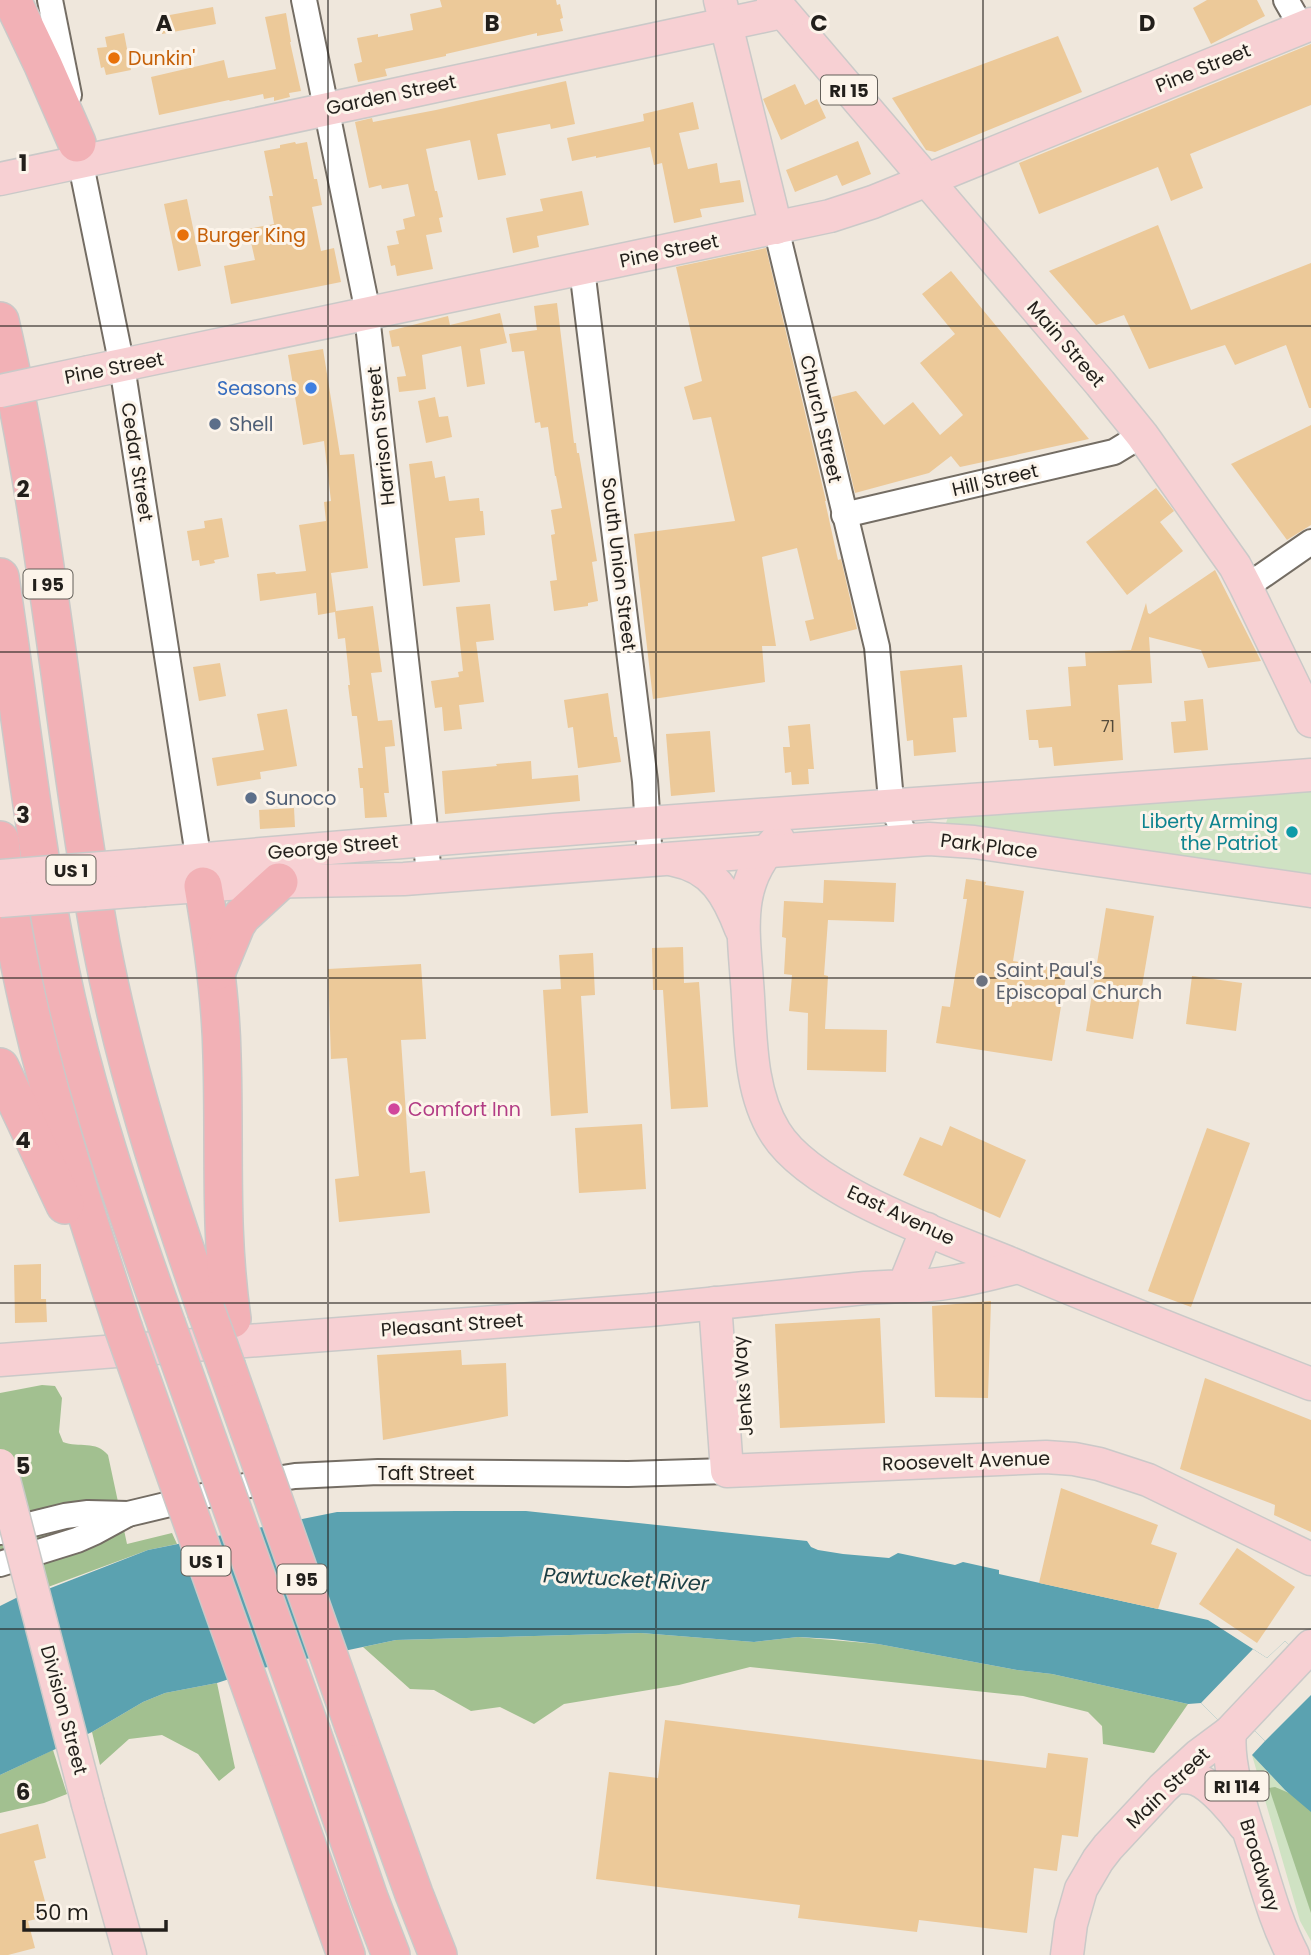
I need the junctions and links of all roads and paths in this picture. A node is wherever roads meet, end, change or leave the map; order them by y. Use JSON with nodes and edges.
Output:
{"nodes":[{"id":1,"x":12,"y":0,"type":"edge"},
{"id":2,"x":50,"y":0,"type":"edge"},
{"id":3,"x":304,"y":0,"type":"edge"},
{"id":4,"x":1286,"y":0,"type":"edge"},
{"id":5,"x":778,"y":6,"type":"edge"},
{"id":6,"x":723,"y":12,"type":"edge"},
{"id":7,"x":1306,"y":26,"type":"edge"},
{"id":8,"x":327,"y":108,"type":"junction"},
{"id":9,"x":79,"y":153,"type":"junction"},
{"id":10,"x":14,"y":176,"type":"edge"},
{"id":11,"x":925,"y":180,"type":"junction"},
{"id":12,"x":776,"y":228,"type":"junction"},
{"id":13,"x":582,"y":269,"type":"junction"},
{"id":14,"x":367,"y":314,"type":"junction"},
{"id":15,"x":0,"y":321,"type":"edge"},
{"id":16,"x":121,"y":366,"type":"junction"},
{"id":17,"x":0,"y":391,"type":"edge"},
{"id":18,"x":1142,"y":435,"type":"junction"},
{"id":19,"x":844,"y":515,"type":"junction"},
{"id":20,"x":1311,"y":542,"type":"edge"},
{"id":21,"x":0,"y":577,"type":"edge"},
{"id":22,"x":1247,"y":587,"type":"junction"},
{"id":23,"x":1311,"y":721,"type":"edge"},
{"id":24,"x":1311,"y":775,"type":"edge"},
{"id":25,"x":893,"y":804,"type":"junction"},
{"id":26,"x":826,"y":809,"type":"junction"},
{"id":27,"x":658,"y":822,"type":"junction"},
{"id":28,"x":426,"y":839,"type":"junction"},
{"id":29,"x":0,"y":840,"type":"edge"},
{"id":30,"x":907,"y":840,"type":"junction"},
{"id":31,"x":766,"y":850,"type":"junction"},
{"id":32,"x":658,"y":859,"type":"junction"},
{"id":33,"x":201,"y":873,"type":"junction"},
{"id":34,"x":0,"y":876,"type":"edge"},
{"id":35,"x":143,"y":877,"type":"junction"},
{"id":36,"x":429,"y":877,"type":"junction"},
{"id":37,"x":279,"y":882,"type":"junction"},
{"id":38,"x":1311,"y":891,"type":"edge"},
{"id":39,"x":0,"y":901,"type":"edge"},
{"id":40,"x":743,"y":935,"type":"junction"},
{"id":41,"x":217,"y":972,"type":"junction"},
{"id":42,"x":0,"y":1067,"type":"edge"},
{"id":43,"x":10,"y":1098,"type":"edge"},
{"id":44,"x":927,"y":1229,"type":"junction"},
{"id":45,"x":1018,"y":1267,"type":"junction"},
{"id":46,"x":904,"y":1286,"type":"junction"},
{"id":47,"x":726,"y":1302,"type":"junction"},
{"id":48,"x":219,"y":1314,"type":"junction"},
{"id":49,"x":123,"y":1326,"type":"junction"},
{"id":50,"x":0,"y":1360,"type":"edge"},
{"id":51,"x":1311,"y":1384,"type":"edge"},
{"id":52,"x":0,"y":1465,"type":"edge"},
{"id":53,"x":738,"y":1471,"type":"junction"},
{"id":54,"x":128,"y":1514,"type":"junction"},
{"id":55,"x":40,"y":1521,"type":"junction"},
{"id":56,"x":0,"y":1532,"type":"edge"},
{"id":57,"x":47,"y":1550,"type":"junction"},
{"id":58,"x":1311,"y":1559,"type":"edge"},
{"id":59,"x":0,"y":1564,"type":"edge"},
{"id":60,"x":1306,"y":1651,"type":"edge"},
{"id":61,"x":1230,"y":1731,"type":"junction"},
{"id":62,"x":272,"y":1747,"type":"junction"},
{"id":63,"x":1174,"y":1778,"type":"junction"},
{"id":64,"x":1252,"y":1839,"type":"junction"},
{"id":65,"x":130,"y":1955,"type":"edge"},
{"id":66,"x":318,"y":1955,"type":"edge"},
{"id":67,"x":346,"y":1955,"type":"edge"},
{"id":68,"x":391,"y":1955,"type":"edge"},
{"id":69,"x":438,"y":1955,"type":"edge"},
{"id":70,"x":1067,"y":1955,"type":"edge"},
{"id":71,"x":1291,"y":1955,"type":"edge"}],
"edges":[{"from":1,"to":9,"type":"highway"},
{"from":2,"to":9,"type":"street","name":"Cedar Street"},
{"from":3,"to":8,"type":"street","name":"Harrison Street"},
{"from":4,"to":7,"type":"street"},
{"from":5,"to":6,"type":"main road","name":"Garden Street"},
{"from":5,"to":11,"type":"main road","name":"Main Street","number":"RI 15"},
{"from":6,"to":8,"type":"main road","name":"Garden Street"},
{"from":6,"to":12,"type":"main road","name":"Church Street"},
{"from":7,"to":11,"type":"main road","name":"Pine Street"},
{"from":8,"to":9,"type":"main road","name":"Garden Street"},
{"from":8,"to":14,"type":"street","name":"Harrison Street"},
{"from":9,"to":10,"type":"main road","name":"Garden Street"},
{"from":9,"to":16,"type":"street","name":"Cedar Street"},
{"from":11,"to":12,"type":"main road","name":"Pine Street"},
{"from":11,"to":18,"type":"main road","name":"Main Street"},
{"from":12,"to":13,"type":"main road","name":"Pine Street"},
{"from":12,"to":19,"type":"street","name":"Church Street"},
{"from":13,"to":14,"type":"main road","name":"Pine Street"},
{"from":13,"to":27,"type":"street","name":"South Union Street"},
{"from":14,"to":16,"type":"main road","name":"Pine Street"},
{"from":14,"to":28,"type":"street","name":"Harrison Street"},
{"from":15,"to":48,"type":"highway","number":"I 95"},
{"from":16,"to":17,"type":"main road","name":"Pine Street","bridge":true},
{"from":16,"to":33,"type":"street","name":"Cedar Street"},
{"from":18,"to":19,"type":"street","name":"Hill Street"},
{"from":18,"to":22,"type":"main road","name":"Main Street"},
{"from":19,"to":25,"type":"street","name":"Church Street"},
{"from":20,"to":22,"type":"street"},
{"from":21,"to":68,"type":"highway","number":"I 95","bridge":true},
{"from":22,"to":23,"type":"main road","name":"Main Street"},
{"from":24,"to":25,"type":"main road","name":"Park Place"},
{"from":25,"to":26,"type":"main road","name":"Park Place"},
{"from":25,"to":30,"type":"street","name":"Church Street"},
{"from":26,"to":27,"type":"main road","name":"Park Place"},
{"from":26,"to":31,"type":"main road"},
{"from":27,"to":28,"type":"main road","name":"George Street"},
{"from":27,"to":32,"type":"street","name":"South Union Street"},
{"from":28,"to":33,"type":"main road","name":"George Street"},
{"from":28,"to":36,"type":"street","name":"Harrison Street"},
{"from":29,"to":49,"type":"highway"},
{"from":30,"to":31,"type":"main road","name":"Park Place"},
{"from":30,"to":38,"type":"main road","name":"Park Place"},
{"from":31,"to":32,"type":"main road","name":"Park Place"},
{"from":31,"to":40,"type":"main road","name":"East Avenue"},
{"from":32,"to":36,"type":"main road","name":"George Street"},
{"from":32,"to":40,"type":"main road"},
{"from":33,"to":35,"type":"main road","name":"George Street"},
{"from":33,"to":37,"type":"main road","name":"George Street"},
{"from":33,"to":41,"type":"highway"},
{"from":34,"to":35,"type":"main road","name":"George Street","number":"US 1","bridge":true},
{"from":35,"to":39,"type":"main road","name":"George Street","bridge":true},
{"from":36,"to":37,"type":"main road","name":"George Street"},
{"from":37,"to":41,"type":"highway"},
{"from":40,"to":44,"type":"main road","name":"East Avenue"},
{"from":41,"to":48,"type":"highway"},
{"from":42,"to":43,"type":"highway","number":"US 1"},
{"from":43,"to":49,"type":"highway","number":"US 1"},
{"from":44,"to":45,"type":"main road","name":"East Avenue"},
{"from":44,"to":46,"type":"main road"},
{"from":45,"to":46,"type":"main road","name":"Pleasant Street"},
{"from":45,"to":51,"type":"main road","name":"East Avenue"},
{"from":46,"to":47,"type":"main road","name":"Pleasant Street"},
{"from":47,"to":50,"type":"main road","name":"Pleasant Street"},
{"from":47,"to":53,"type":"main road","name":"Jenks Way"},
{"from":48,"to":69,"type":"highway","number":"I 95","bridge":true},
{"from":49,"to":62,"type":"highway","number":"US 1","bridge":true},
{"from":52,"to":65,"type":"main road","name":"Division Street","bridge":true},
{"from":53,"to":54,"type":"street","name":"Taft Street"},
{"from":53,"to":58,"type":"main road","name":"Roosevelt Avenue"},
{"from":54,"to":55,"type":"street","name":"Taft Street"},
{"from":54,"to":57,"type":"street","name":"Taft Street"},
{"from":55,"to":56,"type":"street","name":"Taft Street"},
{"from":55,"to":57,"type":"street"},
{"from":57,"to":59,"type":"street","name":"Taft Street"},
{"from":60,"to":61,"type":"main road","name":"Main Street"},
{"from":61,"to":63,"type":"main road","name":"Main Street"},
{"from":61,"to":64,"type":"main road","name":"Broadway","number":"RI 114"},
{"from":62,"to":66,"type":"highway"},
{"from":62,"to":67,"type":"highway","number":"US 1"},
{"from":63,"to":64,"type":"main road"},
{"from":63,"to":70,"type":"main road","name":"Main Street"},
{"from":64,"to":71,"type":"main road","name":"Broadway","number":"RI 114"}]}
